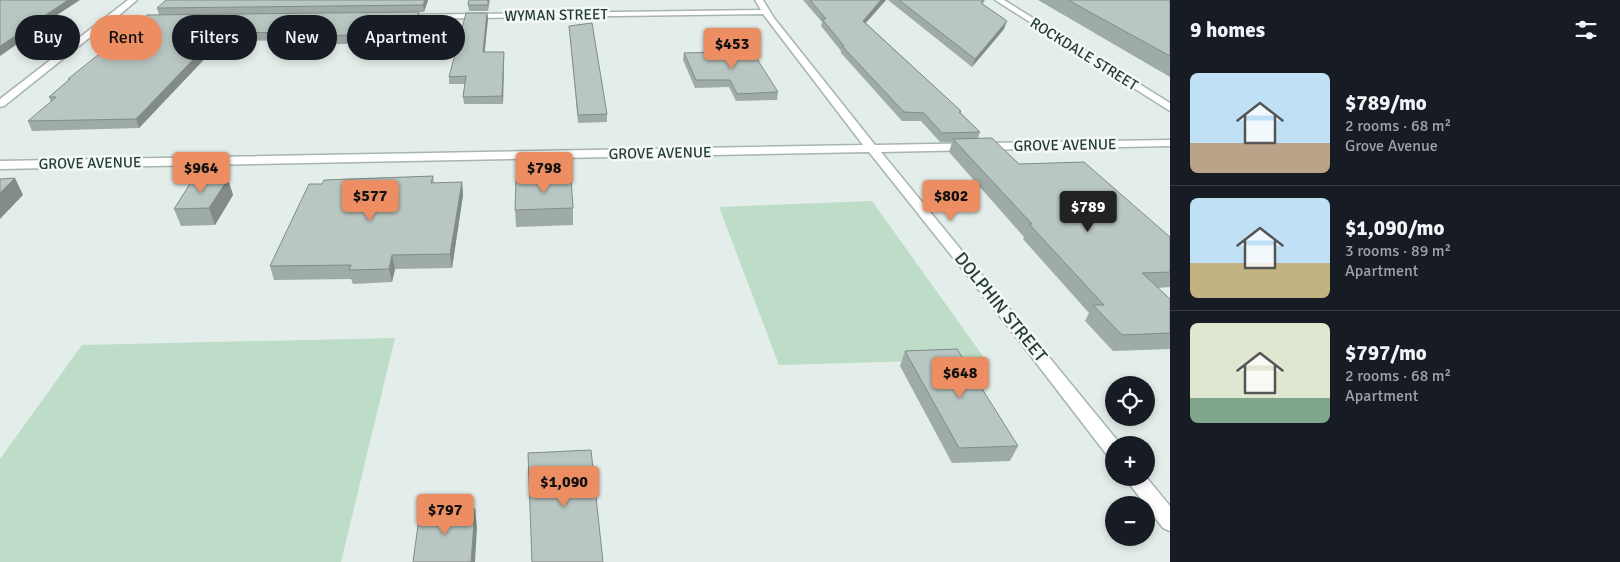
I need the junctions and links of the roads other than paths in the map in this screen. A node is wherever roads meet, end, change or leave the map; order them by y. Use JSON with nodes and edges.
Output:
{"nodes":[{"id":1,"x":133,"y":0,"type":"edge"},
{"id":2,"x":999,"y":0,"type":"edge"},
{"id":3,"x":762,"y":6,"type":"edge"},
{"id":4,"x":114,"y":15,"type":"edge"},
{"id":5,"x":455,"y":15,"type":"edge"},
{"id":6,"x":162,"y":19,"type":"edge"},
{"id":7,"x":170,"y":19,"type":"edge"},
{"id":8,"x":90,"y":33,"type":"edge"},
{"id":9,"x":0,"y":104,"type":"edge"},
{"id":10,"x":1170,"y":108,"type":"edge"},
{"id":11,"x":1170,"y":143,"type":"edge"},
{"id":12,"x":873,"y":149,"type":"junction"},
{"id":13,"x":0,"y":165,"type":"edge"},
{"id":14,"x":1105,"y":439,"type":"edge"},
{"id":15,"x":1141,"y":486,"type":"edge"},
{"id":16,"x":1170,"y":522,"type":"edge"}],
"edges":[{"from":1,"to":4,"type":"street"},
{"from":2,"to":10,"type":"street","name":"ROCKDALE STREET"},
{"from":3,"to":5,"type":"street","name":"WYMAN STREET"},
{"from":3,"to":12,"type":"street","name":"DOLPHIN STREET"},
{"from":6,"to":7,"type":"street"},
{"from":8,"to":9,"type":"street"},
{"from":11,"to":12,"type":"street","name":"GROVE AVENUE"},
{"from":12,"to":13,"type":"street","name":"GROVE AVENUE"},
{"from":12,"to":14,"type":"street","name":"DOLPHIN STREET"},
{"from":15,"to":16,"type":"street"}]}
